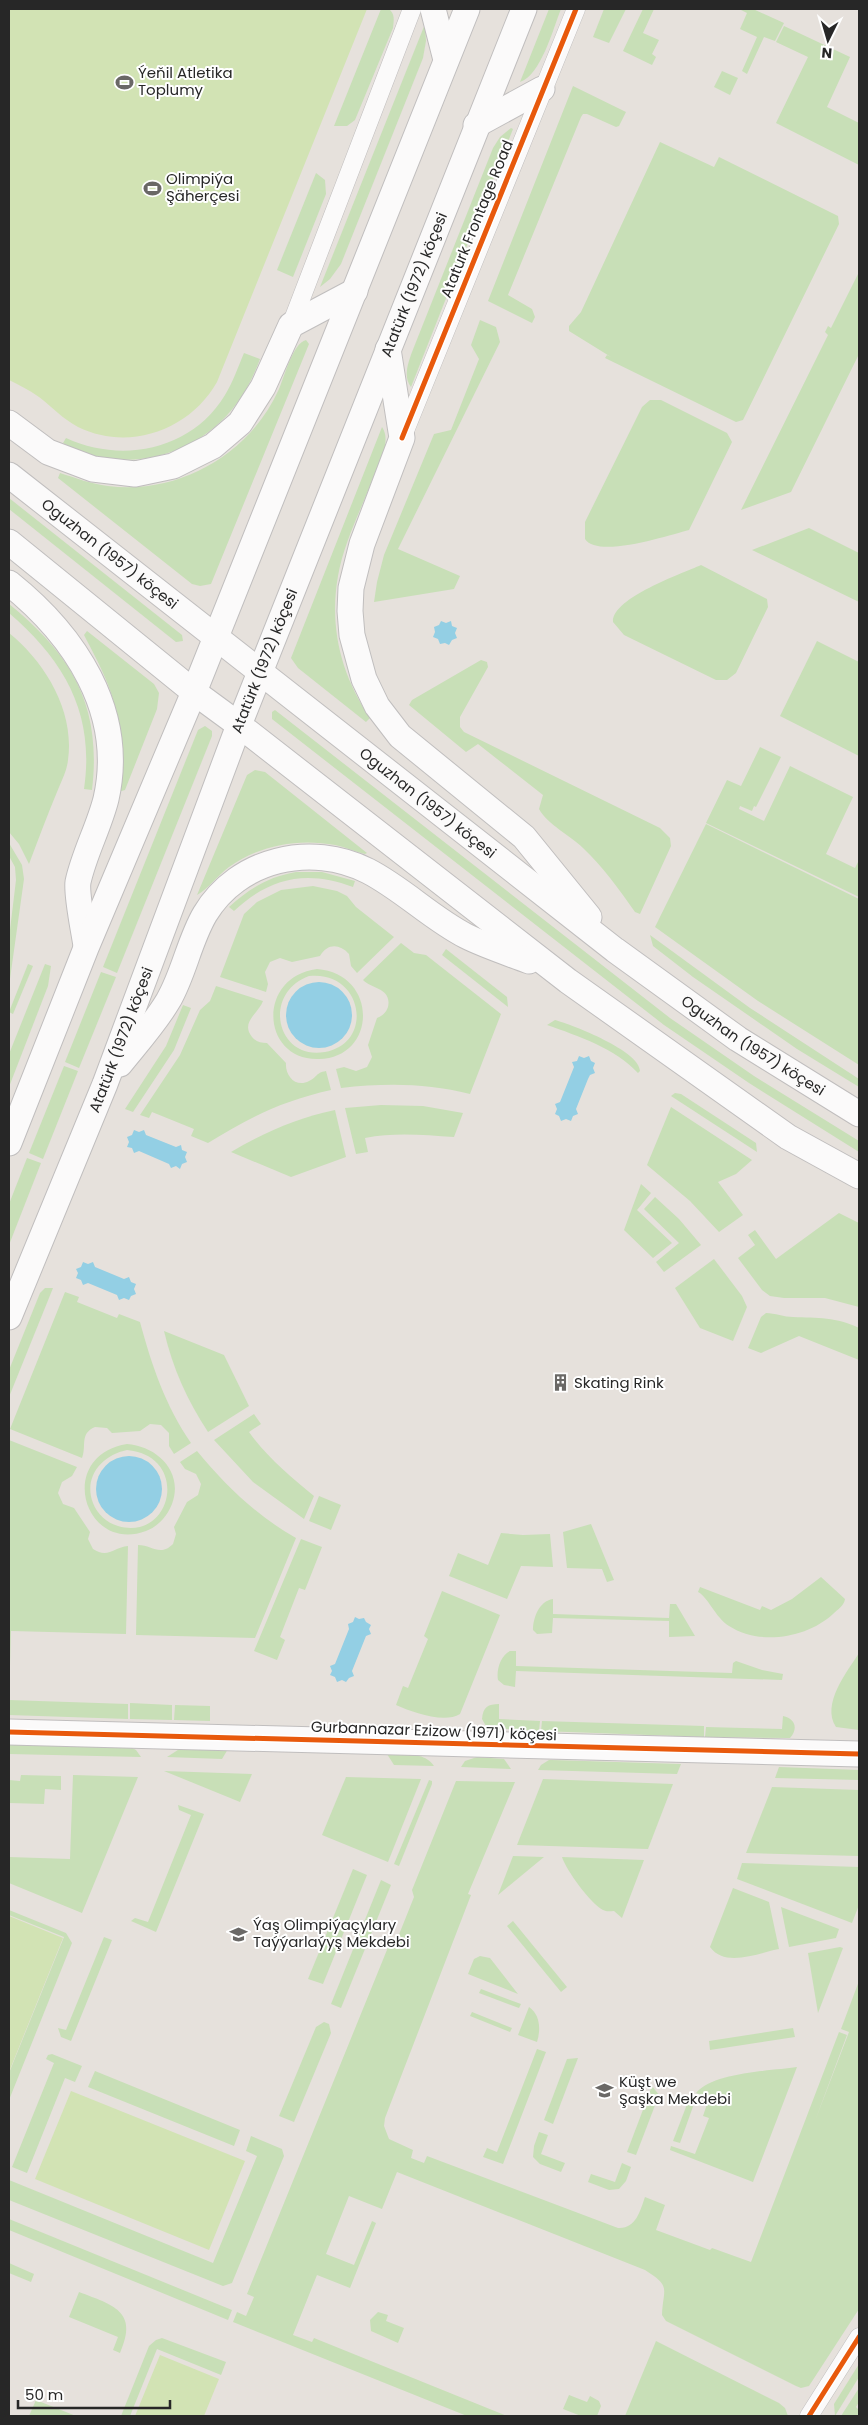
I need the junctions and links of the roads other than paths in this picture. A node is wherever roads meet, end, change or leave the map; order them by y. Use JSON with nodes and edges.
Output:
{"nodes":[{"id":1,"x":412,"y":9,"type":"edge"},
{"id":2,"x":433,"y":9,"type":"edge"},
{"id":3,"x":467,"y":9,"type":"edge"},
{"id":4,"x":524,"y":9,"type":"edge"},
{"id":5,"x":576,"y":9,"type":"edge"},
{"id":6,"x":446,"y":60,"type":"junction"},
{"id":7,"x":542,"y":89,"type":"junction"},
{"id":8,"x":476,"y":125,"type":"junction"},
{"id":9,"x":355,"y":292,"type":"junction"},
{"id":10,"x":291,"y":326,"type":"junction"},
{"id":11,"x":388,"y":349,"type":"junction"},
{"id":12,"x":9,"y":423,"type":"edge"},
{"id":13,"x":402,"y":438,"type":"junction"},
{"id":14,"x":9,"y":475,"type":"edge"},
{"id":15,"x":9,"y":542,"type":"edge"},
{"id":16,"x":9,"y":583,"type":"edge"},
{"id":17,"x":215,"y":638,"type":"junction"},
{"id":18,"x":260,"y":673,"type":"junction"},
{"id":19,"x":194,"y":692,"type":"junction"},
{"id":20,"x":239,"y":725,"type":"junction"},
{"id":21,"x":86,"y":948,"type":"junction"},
{"id":22,"x":615,"y":950,"type":"junction"},
{"id":23,"x":552,"y":970,"type":"junction"},
{"id":24,"x":105,"y":1084,"type":"junction"},
{"id":25,"x":859,"y":1114,"type":"edge"},
{"id":26,"x":9,"y":1143,"type":"edge"},
{"id":27,"x":859,"y":1176,"type":"edge"},
{"id":28,"x":9,"y":1317,"type":"edge"},
{"id":29,"x":9,"y":1732,"type":"edge"},
{"id":30,"x":859,"y":1754,"type":"edge"},
{"id":31,"x":859,"y":2337,"type":"edge"},
{"id":32,"x":809,"y":2416,"type":"edge"}],
"edges":[{"from":1,"to":10,"type":"street"},
{"from":2,"to":6,"type":"main road"},
{"from":3,"to":6,"type":"main road"},
{"from":4,"to":8,"type":"main road","name":"Atatürk (1972) köçesi"},
{"from":5,"to":7,"type":"street","name":"Ataturk Frontage Road"},
{"from":6,"to":9,"type":"main road"},
{"from":7,"to":8,"type":"main road"},
{"from":7,"to":13,"type":"street","name":"Ataturk Frontage Road"},
{"from":8,"to":11,"type":"main road","name":"Atatürk (1972) köçesi"},
{"from":9,"to":10,"type":"main road"},
{"from":9,"to":17,"type":"main road"},
{"from":10,"to":12,"type":"main road"},
{"from":11,"to":13,"type":"main road"},
{"from":11,"to":18,"type":"main road","name":"Atatürk (1972) köçesi"},
{"from":13,"to":22,"type":"main road"},
{"from":14,"to":17,"type":"main road","name":"Oguzhan (1957) köçesi"},
{"from":15,"to":19,"type":"main road"},
{"from":16,"to":21,"type":"main road"},
{"from":17,"to":18,"type":"main road","name":"Oguzhan (1957) köçesi"},
{"from":17,"to":19,"type":"main road"},
{"from":18,"to":20,"type":"main road","name":"Atatürk (1972) köçesi"},
{"from":18,"to":22,"type":"main road","name":"Oguzhan (1957) köçesi"},
{"from":19,"to":20,"type":"main road"},
{"from":19,"to":21,"type":"main road"},
{"from":20,"to":23,"type":"main road"},
{"from":20,"to":24,"type":"main road","name":"Atatürk (1972) köçesi"},
{"from":21,"to":26,"type":"main road"},
{"from":22,"to":25,"type":"main road","name":"Oguzhan (1957) köçesi"},
{"from":23,"to":24,"type":"main road"},
{"from":23,"to":27,"type":"main road"},
{"from":24,"to":28,"type":"main road","name":"Atatürk (1972) köçesi"},
{"from":29,"to":30,"type":"main road","name":"Gurbannazar Ezizow (1971) köçesi"},
{"from":31,"to":32,"type":"street"}]}
